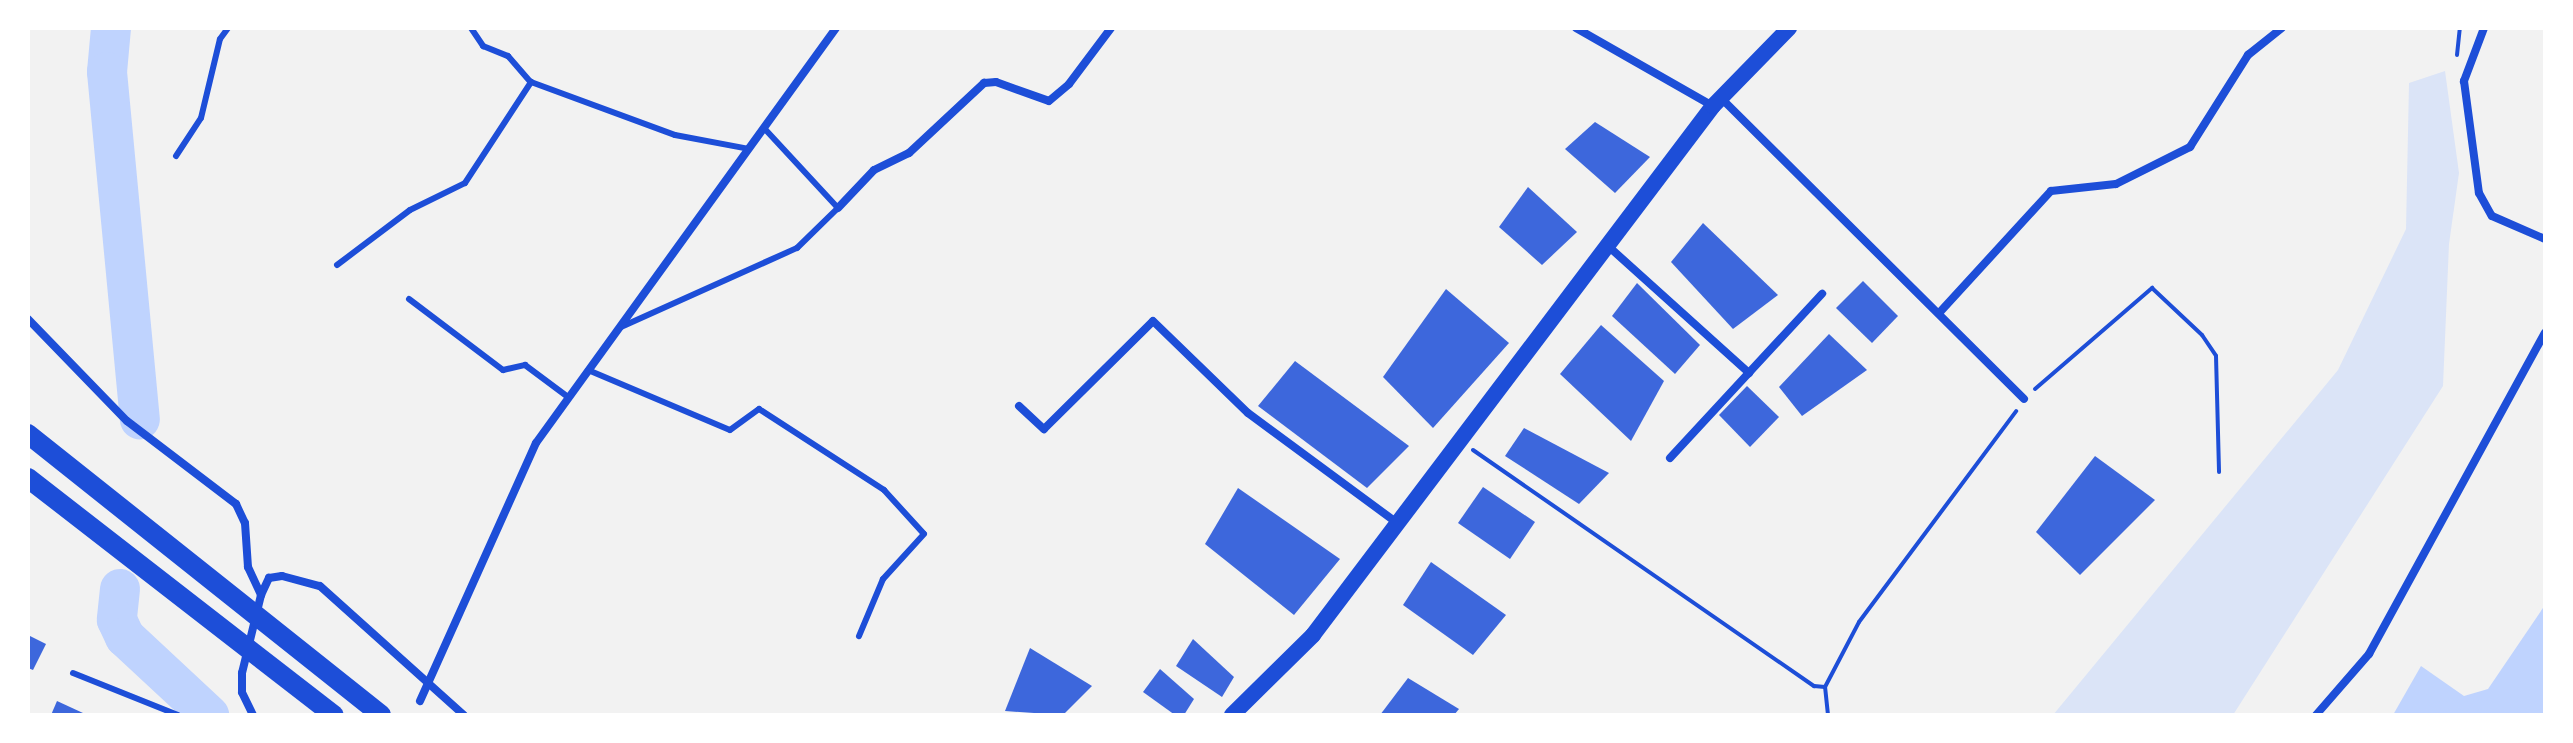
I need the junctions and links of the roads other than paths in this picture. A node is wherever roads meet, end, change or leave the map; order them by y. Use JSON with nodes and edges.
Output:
{"nodes":[{"id":1,"x":228,"y":28,"type":"edge"},
{"id":2,"x":471,"y":28,"type":"edge"},
{"id":3,"x":836,"y":28,"type":"edge"},
{"id":4,"x":1111,"y":28,"type":"edge"},
{"id":5,"x":1576,"y":28,"type":"edge"},
{"id":6,"x":1789,"y":28,"type":"edge"},
{"id":7,"x":2282,"y":28,"type":"edge"},
{"id":8,"x":2484,"y":28,"type":"edge"},
{"id":9,"x":531,"y":82,"type":"junction"},
{"id":10,"x":1717,"y":102,"type":"junction"},
{"id":11,"x":764,"y":128,"type":"junction"},
{"id":12,"x":749,"y":149,"type":"junction"},
{"id":13,"x":176,"y":156,"type":"dead end"},
{"id":14,"x":838,"y":208,"type":"junction"},
{"id":15,"x":2545,"y":239,"type":"edge"},
{"id":16,"x":1608,"y":246,"type":"junction"},
{"id":17,"x":337,"y":265,"type":"dead end"},
{"id":18,"x":1822,"y":294,"type":"dead end"},
{"id":19,"x":409,"y":299,"type":"dead end"},
{"id":20,"x":1940,"y":312,"type":"junction"},
{"id":21,"x":28,"y":319,"type":"edge"},
{"id":22,"x":621,"y":327,"type":"junction"},
{"id":23,"x":2545,"y":333,"type":"edge"},
{"id":24,"x":588,"y":370,"type":"junction"},
{"id":25,"x":1749,"y":373,"type":"junction"},
{"id":26,"x":568,"y":397,"type":"junction"},
{"id":27,"x":2024,"y":399,"type":"road end"},
{"id":28,"x":1019,"y":406,"type":"dead end"},
{"id":29,"x":28,"y":434,"type":"edge"},
{"id":30,"x":1670,"y":458,"type":"dead end"},
{"id":31,"x":28,"y":478,"type":"edge"},
{"id":32,"x":1397,"y":523,"type":"junction"},
{"id":33,"x":261,"y":595,"type":"junction"},
{"id":34,"x":859,"y":636,"type":"dead end"},
{"id":35,"x":73,"y":673,"type":"dead end"},
{"id":36,"x":430,"y":680,"type":"junction"},
{"id":37,"x":420,"y":701,"type":"dead end"},
{"id":38,"x":178,"y":715,"type":"edge"},
{"id":39,"x":253,"y":715,"type":"edge"},
{"id":40,"x":334,"y":715,"type":"edge"},
{"id":41,"x":381,"y":715,"type":"edge"},
{"id":42,"x":464,"y":715,"type":"edge"},
{"id":43,"x":1232,"y":715,"type":"edge"},
{"id":44,"x":2316,"y":715,"type":"edge"}],
"edges":[{"from":1,"to":13,"type":"lane"},
{"from":2,"to":9,"type":"lane"},
{"from":3,"to":11,"type":"street"},
{"from":4,"to":14,"type":"street"},
{"from":5,"to":10,"type":"street"},
{"from":6,"to":10,"type":"main road"},
{"from":7,"to":20,"type":"street"},
{"from":8,"to":15,"type":"street"},
{"from":9,"to":12,"type":"lane"},
{"from":9,"to":17,"type":"lane"},
{"from":10,"to":16,"type":"main road"},
{"from":10,"to":20,"type":"street"},
{"from":11,"to":12,"type":"street"},
{"from":11,"to":14,"type":"lane"},
{"from":12,"to":22,"type":"street"},
{"from":14,"to":22,"type":"lane"},
{"from":16,"to":25,"type":"street"},
{"from":16,"to":32,"type":"main road"},
{"from":18,"to":25,"type":"street"},
{"from":19,"to":26,"type":"lane"},
{"from":20,"to":27,"type":"street"},
{"from":21,"to":33,"type":"street"},
{"from":22,"to":24,"type":"street"},
{"from":23,"to":44,"type":"street"},
{"from":24,"to":26,"type":"street"},
{"from":24,"to":34,"type":"lane"},
{"from":25,"to":30,"type":"street"},
{"from":26,"to":36,"type":"street"},
{"from":28,"to":32,"type":"street"},
{"from":29,"to":41,"type":"highway"},
{"from":31,"to":40,"type":"highway"},
{"from":32,"to":43,"type":"main road"},
{"from":33,"to":36,"type":"street"},
{"from":33,"to":39,"type":"street"},
{"from":35,"to":38,"type":"lane"},
{"from":36,"to":37,"type":"street"},
{"from":36,"to":42,"type":"street"}]}
